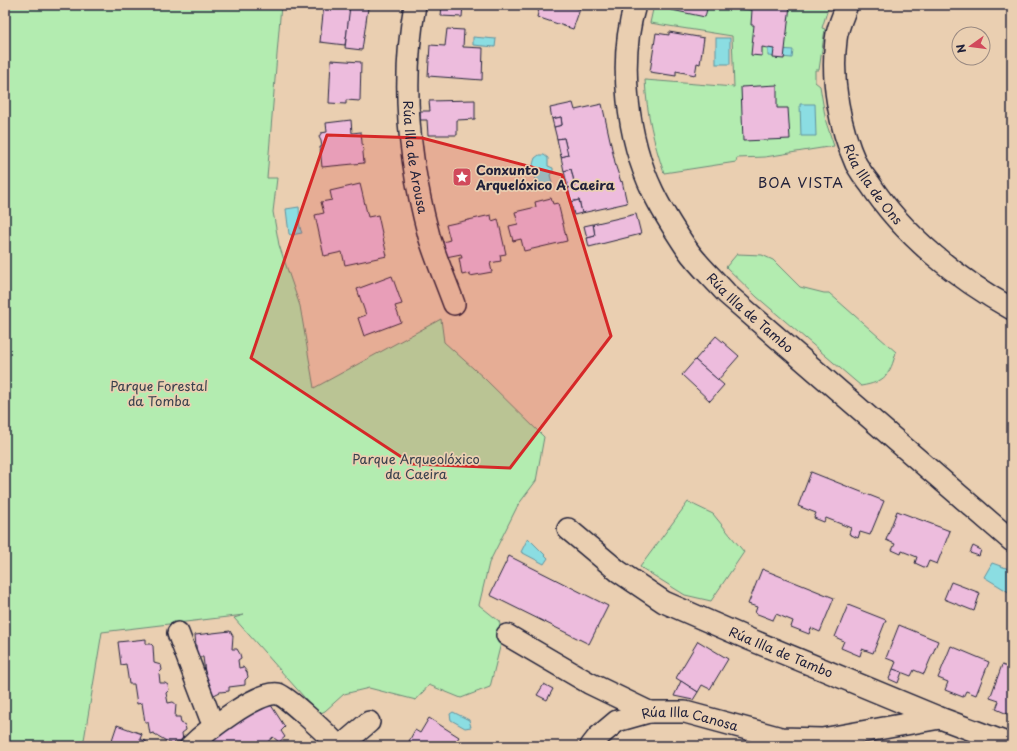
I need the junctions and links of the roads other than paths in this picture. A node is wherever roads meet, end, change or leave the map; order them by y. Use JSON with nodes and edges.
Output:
{"nodes":[{"id":1,"x":415,"y":5,"type":"edge"},
{"id":2,"x":635,"y":5,"type":"edge"},
{"id":3,"x":847,"y":5,"type":"edge"},
{"id":4,"x":454,"y":304,"type":"dead end"},
{"id":5,"x":1012,"y":309,"type":"edge"},
{"id":6,"x":568,"y":529,"type":"dead end"},
{"id":7,"x":1012,"y":541,"type":"edge"},
{"id":8,"x":178,"y":633,"type":"dead end"},
{"id":9,"x":507,"y":635,"type":"dead end"},
{"id":10,"x":648,"y":712,"type":"junction"},
{"id":11,"x":940,"y":718,"type":"junction"},
{"id":12,"x":369,"y":722,"type":"dead end"},
{"id":13,"x":215,"y":725,"type":"junction"},
{"id":14,"x":1012,"y":745,"type":"edge"},
{"id":15,"x":191,"y":746,"type":"edge"},
{"id":16,"x":338,"y":746,"type":"edge"},
{"id":17,"x":342,"y":746,"type":"edge"},
{"id":18,"x":591,"y":746,"type":"edge"}],
"edges":[{"from":1,"to":4,"type":"street","name":"Rúa Illa de Arousa"},
{"from":2,"to":7,"type":"street","name":"Rúa Illa de Tambo"},
{"from":3,"to":5,"type":"street","name":"Rúa Illa de Ons"},
{"from":6,"to":11,"type":"street","name":"Rúa Illa de Tambo"},
{"from":8,"to":13,"type":"street"},
{"from":9,"to":10,"type":"street"},
{"from":10,"to":11,"type":"street","name":"Rúa Illa Canosa"},
{"from":10,"to":18,"type":"street","name":"Rúa Illa Canosa"},
{"from":11,"to":14,"type":"street","name":"Rúa Illa de Tambo"},
{"from":12,"to":17,"type":"street"},
{"from":13,"to":15,"type":"street"},
{"from":13,"to":16,"type":"street"}]}
